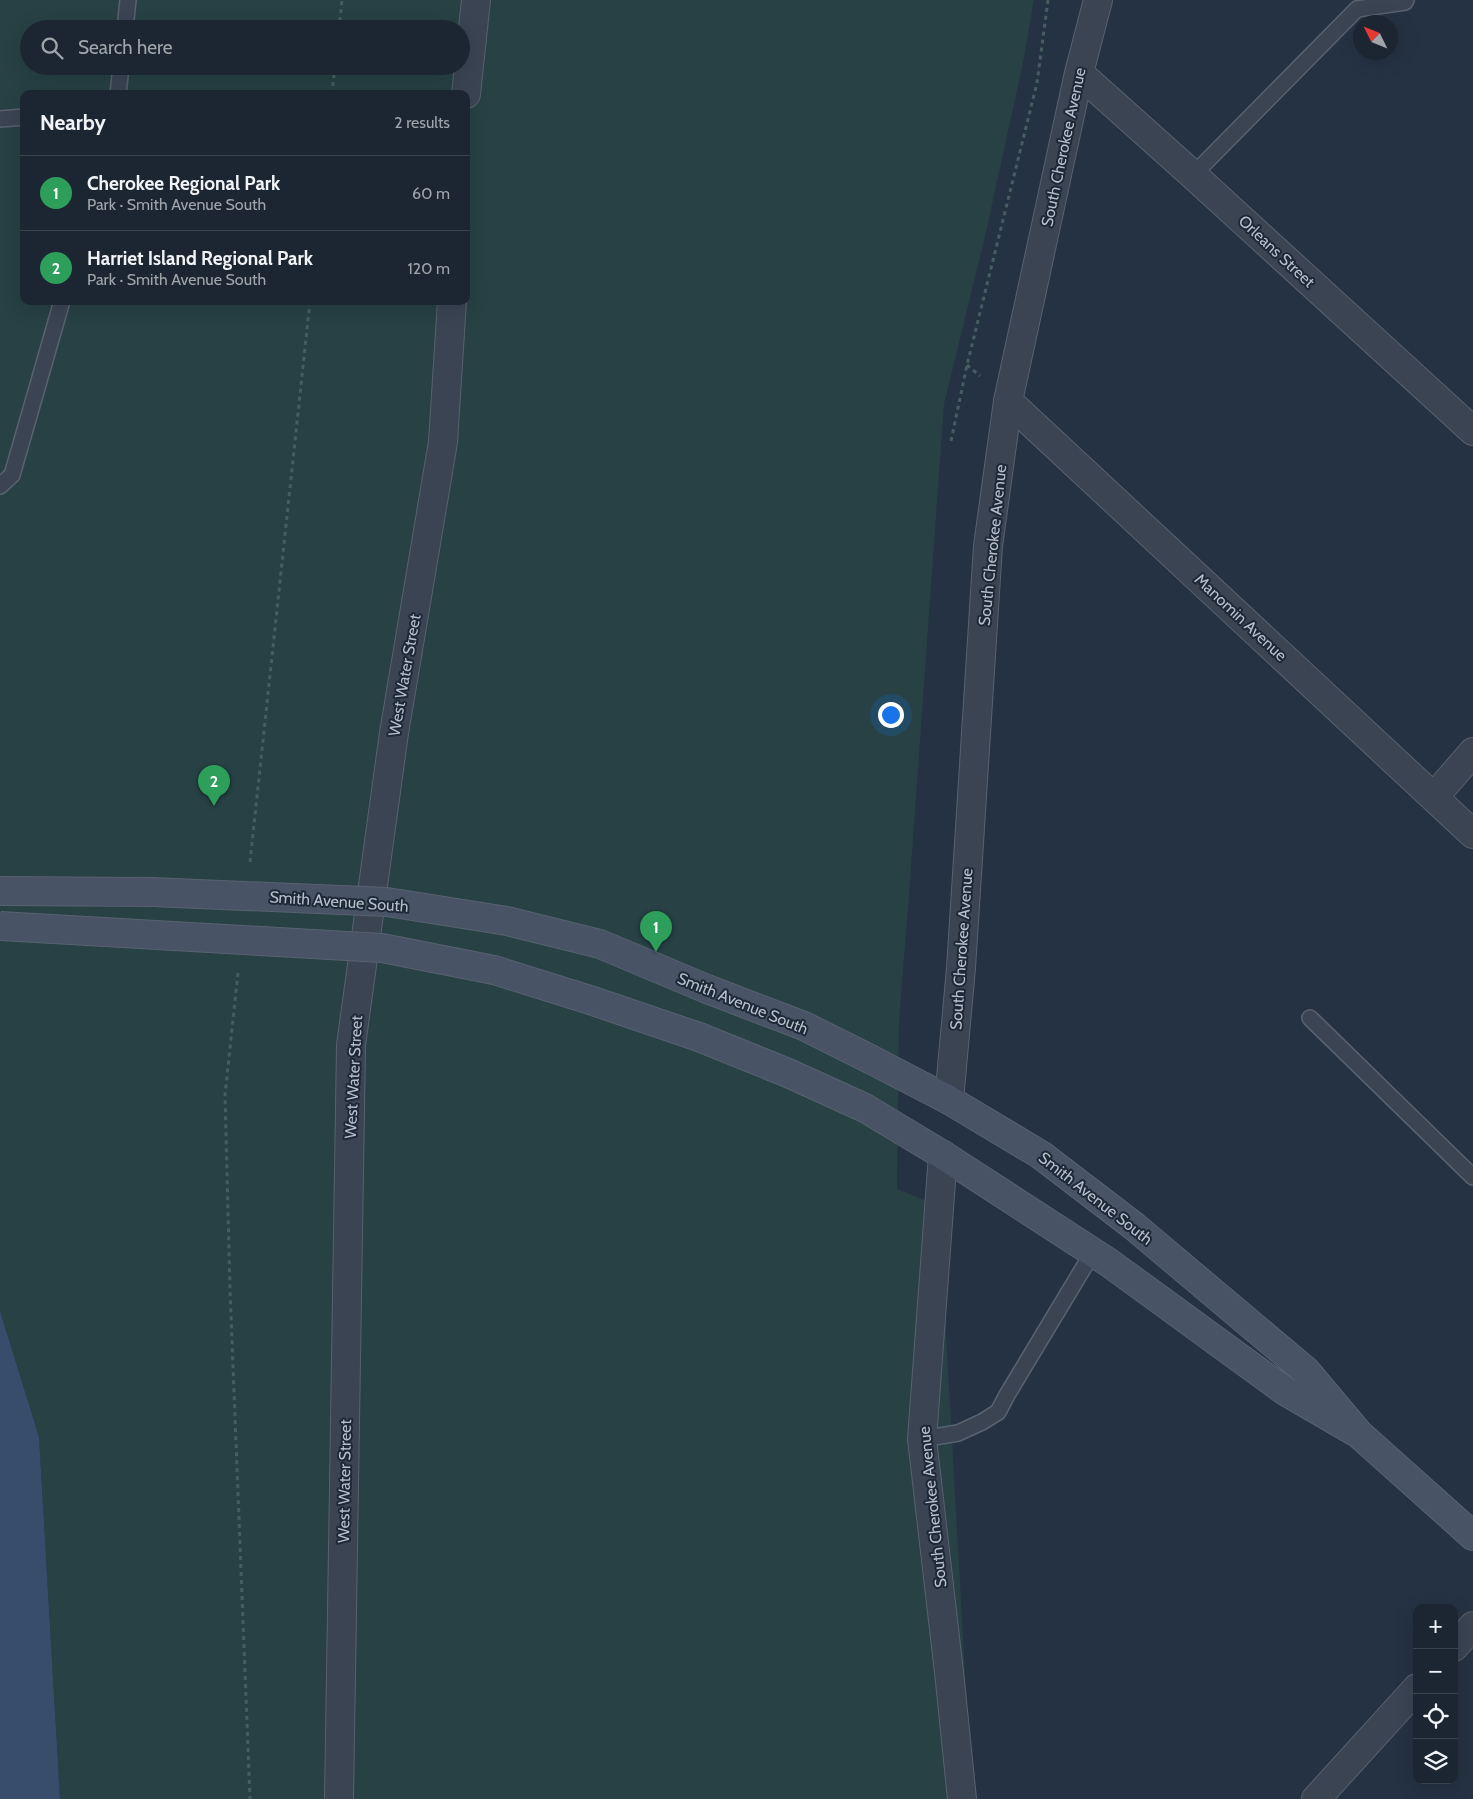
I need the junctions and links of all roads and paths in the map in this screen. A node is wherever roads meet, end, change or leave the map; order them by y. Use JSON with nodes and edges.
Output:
{"nodes":[{"id":1,"x":128,"y":0,"type":"edge"},
{"id":2,"x":342,"y":0,"type":"edge"},
{"id":3,"x":476,"y":0,"type":"edge"},
{"id":4,"x":1048,"y":0,"type":"edge"},
{"id":5,"x":1098,"y":0,"type":"edge"},
{"id":6,"x":1406,"y":0,"type":"edge"},
{"id":7,"x":126,"y":20,"type":"edge"},
{"id":8,"x":340,"y":20,"type":"edge"},
{"id":9,"x":470,"y":56,"type":"edge"},
{"id":10,"x":1079,"y":73,"type":"junction"},
{"id":11,"x":120,"y":75,"type":"edge"},
{"id":12,"x":334,"y":75,"type":"edge"},
{"id":13,"x":468,"y":75,"type":"edge"},
{"id":14,"x":118,"y":90,"type":"edge"},
{"id":15,"x":332,"y":90,"type":"edge"},
{"id":16,"x":466,"y":90,"type":"edge"},
{"id":17,"x":20,"y":118,"type":"edge"},
{"id":18,"x":0,"y":119,"type":"edge"},
{"id":19,"x":1193,"y":175,"type":"junction"},
{"id":20,"x":61,"y":305,"type":"edge"},
{"id":21,"x":310,"y":305,"type":"edge"},
{"id":22,"x":452,"y":305,"type":"edge"},
{"id":23,"x":1008,"y":401,"type":"junction"},
{"id":24,"x":1473,"y":431,"type":"edge"},
{"id":25,"x":950,"y":441,"type":"dead end"},
{"id":26,"x":0,"y":486,"type":"edge"},
{"id":27,"x":1473,"y":752,"type":"edge"},
{"id":28,"x":1434,"y":797,"type":"junction"},
{"id":29,"x":1473,"y":834,"type":"edge"},
{"id":30,"x":249,"y":866,"type":"dead end"},
{"id":31,"x":0,"y":892,"type":"edge"},
{"id":32,"x":0,"y":926,"type":"edge"},
{"id":33,"x":239,"y":966,"type":"dead end"},
{"id":34,"x":1310,"y":1018,"type":"dead end"},
{"id":35,"x":949,"y":1100,"type":"junction"},
{"id":36,"x":943,"y":1155,"type":"junction"},
{"id":37,"x":1473,"y":1177,"type":"edge"},
{"id":38,"x":1093,"y":1252,"type":"junction"},
{"id":39,"x":1359,"y":1434,"type":"junction"},
{"id":40,"x":922,"y":1439,"type":"junction"},
{"id":41,"x":1473,"y":1536,"type":"edge"},
{"id":42,"x":1473,"y":1626,"type":"edge"},
{"id":43,"x":1458,"y":1643,"type":"edge"},
{"id":44,"x":1413,"y":1693,"type":"edge"},
{"id":45,"x":1321,"y":1797,"type":"edge"},
{"id":46,"x":250,"y":1799,"type":"edge"},
{"id":47,"x":339,"y":1799,"type":"edge"},
{"id":48,"x":962,"y":1799,"type":"edge"}],
"edges":[{"from":1,"to":7,"type":"lane"},
{"from":2,"to":8,"type":"path"},
{"from":3,"to":9,"type":"street"},
{"from":4,"to":25,"type":"path"},
{"from":5,"to":10,"type":"street","name":"South Cherokee Avenue"},
{"from":6,"to":19,"type":"lane"},
{"from":10,"to":19,"type":"street","name":"Orleans Street"},
{"from":10,"to":23,"type":"street","name":"South Cherokee Avenue"},
{"from":11,"to":14,"type":"lane"},
{"from":12,"to":15,"type":"path"},
{"from":13,"to":16,"type":"street"},
{"from":17,"to":18,"type":"lane"},
{"from":19,"to":24,"type":"street","name":"Orleans Street"},
{"from":20,"to":26,"type":"lane"},
{"from":21,"to":30,"type":"path"},
{"from":22,"to":47,"type":"street","name":"West Water Street"},
{"from":23,"to":28,"type":"street","name":"Manomin Avenue"},
{"from":23,"to":35,"type":"street","name":"South Cherokee Avenue"},
{"from":27,"to":28,"type":"street"},
{"from":28,"to":29,"type":"street","name":"Manomin Avenue"},
{"from":31,"to":35,"type":"main road","name":"Smith Avenue South","bridge":true},
{"from":32,"to":36,"type":"main road","name":"Smith Avenue South","bridge":true},
{"from":33,"to":46,"type":"path"},
{"from":34,"to":37,"type":"lane"},
{"from":35,"to":39,"type":"main road","name":"Smith Avenue South"},
{"from":36,"to":38,"type":"main road","name":"Smith Avenue South"},
{"from":36,"to":40,"type":"street","name":"South Cherokee Avenue"},
{"from":38,"to":39,"type":"main road","name":"Smith Avenue South"},
{"from":38,"to":40,"type":"lane"},
{"from":39,"to":41,"type":"main road","name":"Smith Avenue South"},
{"from":40,"to":48,"type":"street","name":"South Cherokee Avenue"},
{"from":42,"to":43,"type":"street"},
{"from":44,"to":45,"type":"street"}]}
